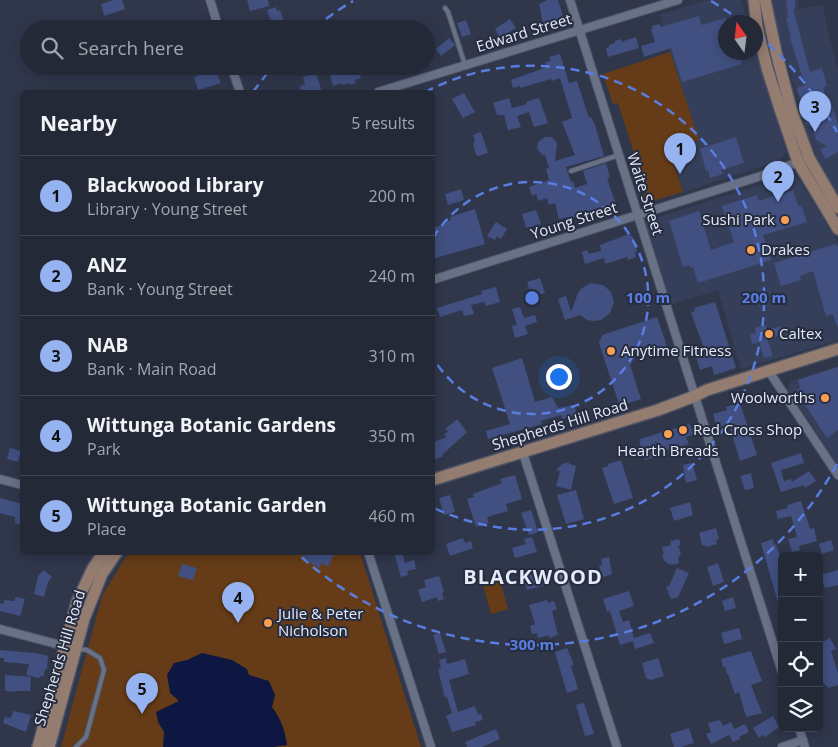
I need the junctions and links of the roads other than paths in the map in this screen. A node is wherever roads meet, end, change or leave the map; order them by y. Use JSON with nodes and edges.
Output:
{"nodes":[{"id":1,"x":210,"y":0,"type":"edge"},
{"id":2,"x":570,"y":0,"type":"edge"},
{"id":3,"x":678,"y":0,"type":"edge"},
{"id":4,"x":754,"y":0,"type":"edge"},
{"id":5,"x":765,"y":0,"type":"edge"},
{"id":6,"x":445,"y":8,"type":"dead end"},
{"id":7,"x":217,"y":20,"type":"edge"},
{"id":8,"x":579,"y":30,"type":"junction"},
{"id":9,"x":465,"y":66,"type":"junction"},
{"id":10,"x":234,"y":75,"type":"edge"},
{"id":11,"x":435,"y":75,"type":"edge"},
{"id":12,"x":435,"y":75,"type":"edge"},
{"id":13,"x":239,"y":90,"type":"edge"},
{"id":14,"x":385,"y":90,"type":"edge"},
{"id":15,"x":619,"y":155,"type":"junction"},
{"id":16,"x":804,"y":160,"type":"junction"},
{"id":17,"x":571,"y":171,"type":"dead end"},
{"id":18,"x":838,"y":208,"type":"edge"},
{"id":19,"x":638,"y":215,"type":"junction"},
{"id":20,"x":838,"y":228,"type":"edge"},
{"id":21,"x":435,"y":279,"type":"edge"},
{"id":22,"x":838,"y":349,"type":"edge"},
{"id":23,"x":838,"y":357,"type":"edge"},
{"id":24,"x":770,"y":374,"type":"junction"},
{"id":25,"x":695,"y":396,"type":"junction"},
{"id":26,"x":522,"y":453,"type":"junction"},
{"id":27,"x":838,"y":475,"type":"edge"},
{"id":28,"x":0,"y":479,"type":"edge"},
{"id":29,"x":435,"y":479,"type":"edge"},
{"id":30,"x":20,"y":484,"type":"edge"},
{"id":31,"x":102,"y":555,"type":"edge"},
{"id":32,"x":115,"y":555,"type":"edge"},
{"id":33,"x":369,"y":555,"type":"edge"},
{"id":34,"x":0,"y":629,"type":"edge"},
{"id":35,"x":70,"y":647,"type":"junction"},
{"id":36,"x":778,"y":659,"type":"edge"},
{"id":37,"x":804,"y":744,"type":"edge"},
{"id":38,"x":38,"y":747,"type":"edge"},
{"id":39,"x":49,"y":747,"type":"edge"},
{"id":40,"x":76,"y":747,"type":"edge"},
{"id":41,"x":431,"y":747,"type":"edge"},
{"id":42,"x":617,"y":747,"type":"edge"},
{"id":43,"x":782,"y":747,"type":"edge"}],
"edges":[{"from":1,"to":7,"type":"street"},
{"from":2,"to":8,"type":"street","name":"Waite Street"},
{"from":3,"to":8,"type":"street","name":"Edward Street"},
{"from":4,"to":16,"type":"main road"},
{"from":5,"to":16,"type":"main road"},
{"from":6,"to":9,"type":"lane"},
{"from":8,"to":9,"type":"street","name":"Edward Street"},
{"from":8,"to":15,"type":"street","name":"Waite Street"},
{"from":9,"to":12,"type":"street","name":"Edward Street"},
{"from":10,"to":13,"type":"street"},
{"from":11,"to":14,"type":"street","name":"Edward Street"},
{"from":15,"to":17,"type":"lane"},
{"from":15,"to":19,"type":"street","name":"Waite Street"},
{"from":16,"to":18,"type":"main road"},
{"from":16,"to":19,"type":"street","name":"Young Street"},
{"from":16,"to":20,"type":"main road"},
{"from":19,"to":21,"type":"street","name":"Young Street"},
{"from":19,"to":25,"type":"street","name":"Waite Street"},
{"from":22,"to":24,"type":"main road","name":"Shepherds Hill Road"},
{"from":23,"to":24,"type":"main road","name":"Shepherds Hill Road"},
{"from":24,"to":25,"type":"main road","name":"Shepherds Hill Road"},
{"from":24,"to":27,"type":"street"},
{"from":25,"to":26,"type":"main road","name":"Shepherds Hill Road"},
{"from":25,"to":36,"type":"street","name":"Waite Street"},
{"from":26,"to":29,"type":"main road","name":"Shepherds Hill Road"},
{"from":26,"to":42,"type":"street"},
{"from":28,"to":30,"type":"street"},
{"from":31,"to":35,"type":"main road","name":"Shepherds Hill Road"},
{"from":32,"to":35,"type":"main road","name":"Shepherds Hill Road"},
{"from":33,"to":41,"type":"street"},
{"from":34,"to":35,"type":"street"},
{"from":35,"to":38,"type":"main road","name":"Shepherds Hill Road"},
{"from":35,"to":39,"type":"main road","name":"Shepherds Hill Road"},
{"from":35,"to":40,"type":"lane"},
{"from":37,"to":43,"type":"street"}]}
